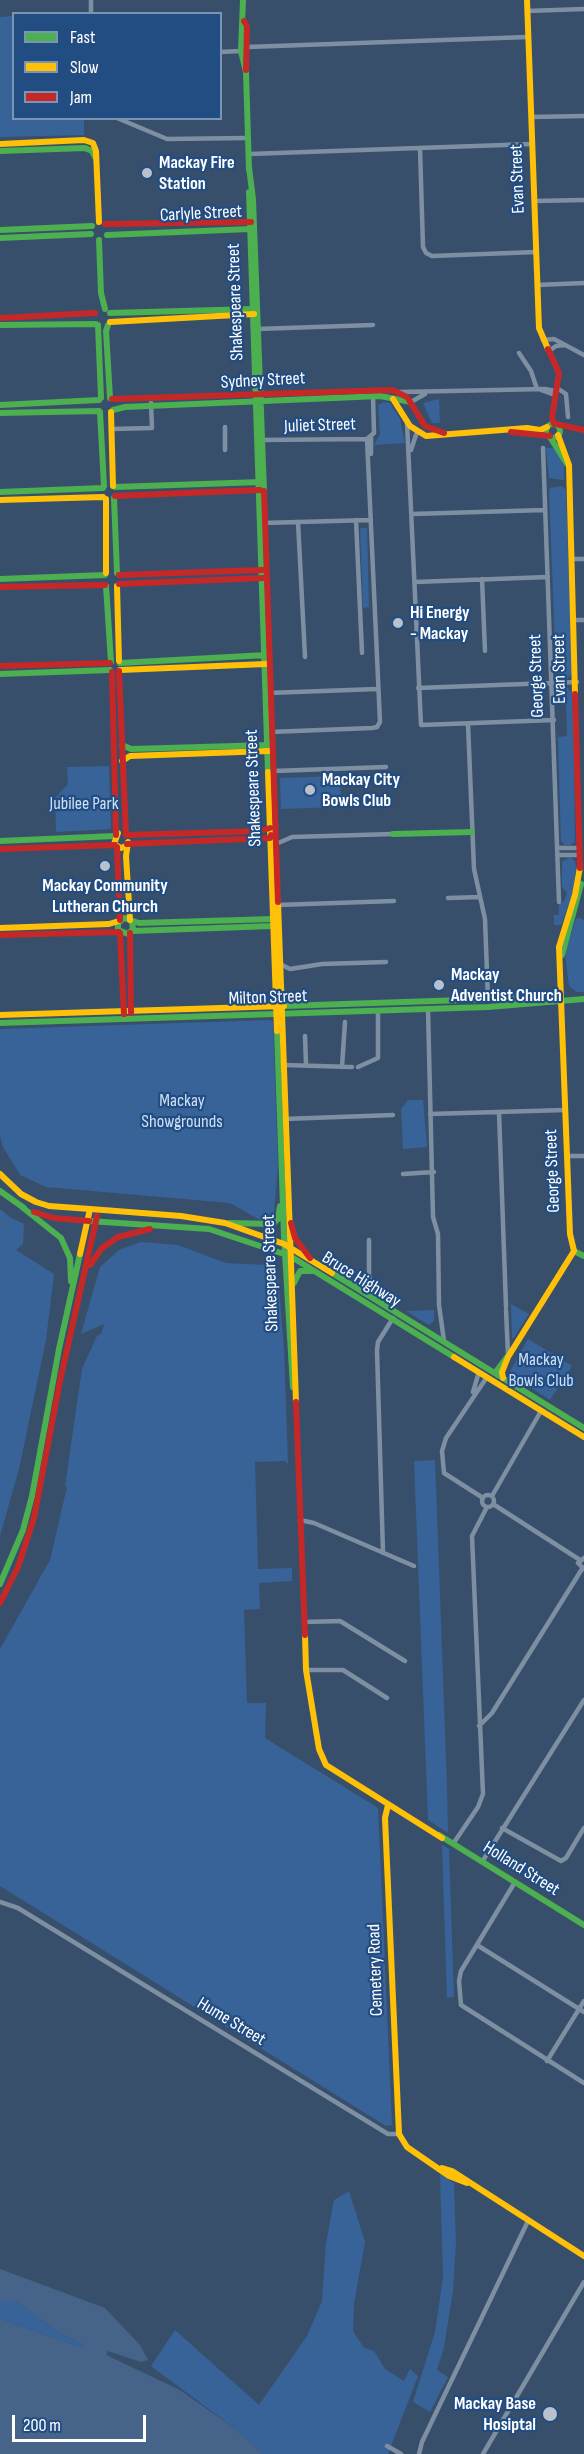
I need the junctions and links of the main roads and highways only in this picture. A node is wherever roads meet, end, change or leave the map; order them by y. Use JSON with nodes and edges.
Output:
{"nodes":[{"id":1,"x":243,"y":0,"type":"edge"},
{"id":2,"x":527,"y":0,"type":"edge"},
{"id":3,"x":0,"y":144,"type":"edge"},
{"id":4,"x":8,"y":147,"type":"junction"},
{"id":5,"x":0,"y":151,"type":"edge"},
{"id":6,"x":99,"y":224,"type":"junction"},
{"id":7,"x":239,"y":225,"type":"junction"},
{"id":8,"x":250,"y":225,"type":"junction"},
{"id":9,"x":0,"y":230,"type":"edge"},
{"id":10,"x":91,"y":234,"type":"junction"},
{"id":11,"x":107,"y":235,"type":"junction"},
{"id":12,"x":0,"y":238,"type":"edge"},
{"id":13,"x":99,"y":240,"type":"junction"},
{"id":14,"x":102,"y":311,"type":"junction"},
{"id":15,"x":241,"y":312,"type":"junction"},
{"id":16,"x":254,"y":312,"type":"junction"},
{"id":17,"x":0,"y":318,"type":"edge"},
{"id":18,"x":109,"y":323,"type":"junction"},
{"id":19,"x":0,"y":325,"type":"edge"},
{"id":20,"x":97,"y":325,"type":"junction"},
{"id":21,"x":374,"y":394,"type":"junction"},
{"id":22,"x":391,"y":397,"type":"junction"},
{"id":23,"x":111,"y":398,"type":"junction"},
{"id":24,"x":257,"y":398,"type":"junction"},
{"id":25,"x":100,"y":399,"type":"junction"},
{"id":26,"x":151,"y":403,"type":"junction"},
{"id":27,"x":412,"y":404,"type":"junction"},
{"id":28,"x":0,"y":405,"type":"edge"},
{"id":29,"x":100,"y":411,"type":"junction"},
{"id":30,"x":112,"y":411,"type":"junction"},
{"id":31,"x":0,"y":413,"type":"edge"},
{"id":32,"x":551,"y":425,"type":"junction"},
{"id":33,"x":584,"y":430,"type":"edge"},
{"id":34,"x":508,"y":431,"type":"junction"},
{"id":35,"x":417,"y":432,"type":"junction"},
{"id":36,"x":444,"y":433,"type":"junction"},
{"id":37,"x":559,"y":434,"type":"junction"},
{"id":38,"x":550,"y":436,"type":"junction"},
{"id":39,"x":569,"y":470,"type":"junction"},
{"id":40,"x":247,"y":482,"type":"junction"},
{"id":41,"x":260,"y":482,"type":"junction"},
{"id":42,"x":103,"y":487,"type":"junction"},
{"id":43,"x":114,"y":487,"type":"junction"},
{"id":44,"x":248,"y":490,"type":"junction"},
{"id":45,"x":261,"y":490,"type":"junction"},
{"id":46,"x":0,"y":492,"type":"edge"},
{"id":47,"x":115,"y":497,"type":"junction"},
{"id":48,"x":105,"y":498,"type":"junction"},
{"id":49,"x":0,"y":500,"type":"edge"},
{"id":50,"x":105,"y":574,"type":"junction"},
{"id":51,"x":118,"y":574,"type":"junction"},
{"id":52,"x":251,"y":574,"type":"junction"},
{"id":53,"x":264,"y":574,"type":"junction"},
{"id":54,"x":35,"y":578,"type":"junction"},
{"id":55,"x":0,"y":579,"type":"edge"},
{"id":56,"x":106,"y":585,"type":"junction"},
{"id":57,"x":118,"y":585,"type":"junction"},
{"id":58,"x":36,"y":586,"type":"junction"},
{"id":59,"x":0,"y":587,"type":"edge"},
{"id":60,"x":267,"y":655,"type":"junction"},
{"id":61,"x":253,"y":656,"type":"junction"},
{"id":62,"x":267,"y":664,"type":"junction"},
{"id":63,"x":254,"y":665,"type":"junction"},
{"id":64,"x":0,"y":666,"type":"edge"},
{"id":65,"x":115,"y":666,"type":"junction"},
{"id":66,"x":0,"y":674,"type":"edge"},
{"id":67,"x":579,"y":681,"type":"edge"},
{"id":68,"x":122,"y":745,"type":"junction"},
{"id":69,"x":270,"y":748,"type":"junction"},
{"id":70,"x":257,"y":749,"type":"junction"},
{"id":71,"x":580,"y":758,"type":"edge"},
{"id":72,"x":122,"y":761,"type":"junction"},
{"id":73,"x":272,"y":805,"type":"junction"},
{"id":74,"x":270,"y":828,"type":"junction"},
{"id":75,"x":472,"y":832,"type":"road end"},
{"id":76,"x":393,"y":834,"type":"road end"},
{"id":77,"x":126,"y":835,"type":"junction"},
{"id":78,"x":261,"y":835,"type":"junction"},
{"id":79,"x":115,"y":836,"type":"junction"},
{"id":80,"x":273,"y":837,"type":"junction"},
{"id":81,"x":0,"y":841,"type":"edge"},
{"id":82,"x":127,"y":845,"type":"junction"},
{"id":83,"x":116,"y":846,"type":"junction"},
{"id":84,"x":0,"y":849,"type":"edge"},
{"id":85,"x":581,"y":851,"type":"edge"},
{"id":86,"x":573,"y":909,"type":"joint"},
{"id":87,"x":275,"y":920,"type":"junction"},
{"id":88,"x":119,"y":921,"type":"junction"},
{"id":89,"x":131,"y":921,"type":"junction"},
{"id":90,"x":264,"y":922,"type":"junction"},
{"id":91,"x":0,"y":928,"type":"edge"},
{"id":92,"x":51,"y":930,"type":"junction"},
{"id":93,"x":18,"y":931,"type":"junction"},
{"id":94,"x":131,"y":932,"type":"junction"},
{"id":95,"x":120,"y":933,"type":"junction"},
{"id":96,"x":0,"y":935,"type":"edge"},
{"id":97,"x":584,"y":999,"type":"edge"},
{"id":98,"x":562,"y":1001,"type":"junction"},
{"id":99,"x":428,"y":1005,"type":"junction"},
{"id":100,"x":280,"y":1010,"type":"junction"},
{"id":101,"x":128,"y":1014,"type":"junction"},
{"id":102,"x":0,"y":1015,"type":"edge"},
{"id":103,"x":0,"y":1023,"type":"edge"},
{"id":104,"x":283,"y":1119,"type":"junction"},
{"id":105,"x":0,"y":1174,"type":"edge"},
{"id":106,"x":281,"y":1174,"type":"junction"},
{"id":107,"x":0,"y":1191,"type":"edge"},
{"id":108,"x":22,"y":1207,"type":"junction"},
{"id":109,"x":94,"y":1210,"type":"junction"},
{"id":110,"x":288,"y":1213,"type":"junction"},
{"id":111,"x":93,"y":1221,"type":"junction"},
{"id":112,"x":225,"y":1223,"type":"junction"},
{"id":113,"x":228,"y":1234,"type":"junction"},
{"id":114,"x":286,"y":1245,"type":"junction"},
{"id":115,"x":574,"y":1251,"type":"junction"},
{"id":116,"x":287,"y":1254,"type":"junction"},
{"id":117,"x":584,"y":1256,"type":"edge"},
{"id":118,"x":311,"y":1259,"type":"junction"},
{"id":119,"x":319,"y":1271,"type":"junction"},
{"id":120,"x":84,"y":1278,"type":"junction"},
{"id":121,"x":293,"y":1292,"type":"junction"},
{"id":122,"x":445,"y":1342,"type":"junction"},
{"id":123,"x":58,"y":1349,"type":"junction"},
{"id":124,"x":508,"y":1356,"type":"junction"},
{"id":125,"x":495,"y":1373,"type":"junction"},
{"id":126,"x":487,"y":1377,"type":"junction"},
{"id":127,"x":503,"y":1378,"type":"junction"},
{"id":128,"x":296,"y":1407,"type":"junction"},
{"id":129,"x":539,"y":1409,"type":"junction"},
{"id":130,"x":584,"y":1428,"type":"edge"},
{"id":131,"x":584,"y":1437,"type":"edge"},
{"id":132,"x":0,"y":1584,"type":"edge"},
{"id":133,"x":0,"y":1604,"type":"edge"},
{"id":134,"x":318,"y":1749,"type":"joint"},
{"id":135,"x":388,"y":1805,"type":"junction"},
{"id":136,"x":584,"y":1925,"type":"edge"},
{"id":137,"x":399,"y":2134,"type":"joint"},
{"id":138,"x":584,"y":2256,"type":"edge"}],
"edges":[{"from":1,"to":8,"type":"main road","name":"Shakespeare Street"},
{"from":2,"to":32,"type":"main road","name":"Evan Street"},
{"from":3,"to":4,"type":"main road"},
{"from":4,"to":5,"type":"main road"},
{"from":4,"to":6,"type":"main road"},
{"from":6,"to":7,"type":"main road","name":"Carlyle Street"},
{"from":6,"to":9,"type":"main road","name":"Carlyle Street"},
{"from":6,"to":10,"type":"main road"},
{"from":6,"to":11,"type":"main road"},
{"from":7,"to":8,"type":"main road","name":"Carlyle Street"},
{"from":7,"to":11,"type":"main road","name":"Carlyle Street"},
{"from":8,"to":16,"type":"main road","name":"Shakespeare Street"},
{"from":10,"to":12,"type":"main road"},
{"from":10,"to":13,"type":"main road"},
{"from":11,"to":13,"type":"main road"},
{"from":13,"to":14,"type":"main road"},
{"from":14,"to":15,"type":"main road"},
{"from":14,"to":17,"type":"main road"},
{"from":14,"to":18,"type":"main road"},
{"from":14,"to":20,"type":"main road"},
{"from":15,"to":16,"type":"main road"},
{"from":15,"to":18,"type":"main road"},
{"from":16,"to":24,"type":"main road","name":"Shakespeare Street"},
{"from":16,"to":24,"type":"main road","name":"Shakespeare Street"},
{"from":18,"to":20,"type":"main road"},
{"from":18,"to":23,"type":"main road"},
{"from":19,"to":20,"type":"main road"},
{"from":20,"to":25,"type":"main road"},
{"from":21,"to":22,"type":"main road","name":"Sydney Street"},
{"from":21,"to":24,"type":"main road","name":"Sydney Street"},
{"from":21,"to":27,"type":"main road","name":"Sydney Street"},
{"from":22,"to":27,"type":"main road","name":"Sydney Street"},
{"from":22,"to":35,"type":"main road"},
{"from":23,"to":25,"type":"main road","name":"Sydney Street"},
{"from":23,"to":26,"type":"main road","name":"Sydney Street"},
{"from":23,"to":30,"type":"main road"},
{"from":24,"to":26,"type":"main road","name":"Sydney Street"},
{"from":24,"to":41,"type":"main road","name":"Shakespeare Street"},
{"from":25,"to":28,"type":"main road"},
{"from":25,"to":29,"type":"main road"},
{"from":26,"to":30,"type":"main road","name":"Sydney Street"},
{"from":27,"to":35,"type":"main road"},
{"from":27,"to":36,"type":"main road"},
{"from":29,"to":30,"type":"main road","name":"Sydney Street"},
{"from":29,"to":31,"type":"main road"},
{"from":29,"to":42,"type":"main road"},
{"from":30,"to":43,"type":"main road"},
{"from":32,"to":33,"type":"main road"},
{"from":32,"to":34,"type":"main road"},
{"from":32,"to":37,"type":"main road","name":"Evan Street"},
{"from":32,"to":38,"type":"main road","name":"Evan Street"},
{"from":33,"to":37,"type":"main road"},
{"from":34,"to":36,"type":"main road"},
{"from":34,"to":38,"type":"main road"},
{"from":35,"to":36,"type":"main road"},
{"from":37,"to":38,"type":"main road"},
{"from":37,"to":39,"type":"main road","name":"Evan Street"},
{"from":38,"to":39,"type":"main road","name":"Evan Street"},
{"from":39,"to":67,"type":"main road","name":"Evan Street"},
{"from":40,"to":41,"type":"main road"},
{"from":40,"to":43,"type":"main road"},
{"from":40,"to":44,"type":"main road"},
{"from":41,"to":45,"type":"main road","name":"Shakespeare Street"},
{"from":42,"to":43,"type":"main road"},
{"from":42,"to":46,"type":"main road"},
{"from":42,"to":48,"type":"main road"},
{"from":43,"to":47,"type":"main road"},
{"from":44,"to":45,"type":"main road"},
{"from":44,"to":47,"type":"main road"},
{"from":45,"to":53,"type":"main road","name":"Shakespeare Street"},
{"from":47,"to":48,"type":"main road"},
{"from":47,"to":51,"type":"main road"},
{"from":48,"to":49,"type":"main road"},
{"from":48,"to":50,"type":"main road"},
{"from":50,"to":51,"type":"main road"},
{"from":50,"to":54,"type":"main road"},
{"from":50,"to":56,"type":"main road"},
{"from":51,"to":52,"type":"main road"},
{"from":51,"to":57,"type":"main road"},
{"from":52,"to":53,"type":"main road"},
{"from":52,"to":57,"type":"main road"},
{"from":53,"to":60,"type":"main road","name":"Shakespeare Street"},
{"from":54,"to":55,"type":"main road"},
{"from":54,"to":58,"type":"main road"},
{"from":56,"to":57,"type":"main road"},
{"from":56,"to":58,"type":"main road"},
{"from":56,"to":65,"type":"main road"},
{"from":57,"to":65,"type":"main road"},
{"from":58,"to":59,"type":"main road"},
{"from":60,"to":61,"type":"main road"},
{"from":60,"to":62,"type":"main road","name":"Shakespeare Street"},
{"from":61,"to":63,"type":"main road"},
{"from":61,"to":65,"type":"main road"},
{"from":62,"to":63,"type":"main road"},
{"from":62,"to":69,"type":"main road","name":"Shakespeare Street"},
{"from":63,"to":65,"type":"main road"},
{"from":64,"to":65,"type":"main road"},
{"from":65,"to":66,"type":"main road"},
{"from":65,"to":68,"type":"main road"},
{"from":65,"to":79,"type":"main road"},
{"from":67,"to":71,"type":"main road","name":"Evan Street"},
{"from":68,"to":70,"type":"main road"},
{"from":68,"to":72,"type":"main road"},
{"from":69,"to":70,"type":"main road"},
{"from":69,"to":73,"type":"main road","name":"Shakespeare Street"},
{"from":70,"to":72,"type":"main road"},
{"from":71,"to":85,"type":"main road","name":"Evan Street"},
{"from":72,"to":77,"type":"main road"},
{"from":73,"to":74,"type":"main road","name":"Shakespeare Street"},
{"from":73,"to":80,"type":"main road","name":"Shakespeare Street"},
{"from":74,"to":78,"type":"main road"},
{"from":74,"to":80,"type":"main road","name":"Shakespeare Street"},
{"from":75,"to":76,"type":"main road"},
{"from":77,"to":78,"type":"main road"},
{"from":77,"to":79,"type":"main road"},
{"from":77,"to":82,"type":"main road"},
{"from":78,"to":80,"type":"main road"},
{"from":78,"to":82,"type":"main road"},
{"from":79,"to":81,"type":"main road"},
{"from":79,"to":83,"type":"main road"},
{"from":80,"to":87,"type":"main road","name":"Shakespeare Street"},
{"from":82,"to":83,"type":"main road"},
{"from":82,"to":89,"type":"main road"},
{"from":83,"to":84,"type":"main road"},
{"from":83,"to":88,"type":"main road"},
{"from":85,"to":86,"type":"main road","name":"Evan Street"},
{"from":86,"to":98,"type":"main road","name":"George Street"},
{"from":87,"to":90,"type":"main road"},
{"from":87,"to":100,"type":"main road","name":"Shakespeare Street"},
{"from":87,"to":100,"type":"main road","name":"Shakespeare Street"},
{"from":88,"to":89,"type":"main road"},
{"from":88,"to":92,"type":"main road"},
{"from":88,"to":95,"type":"main road"},
{"from":89,"to":90,"type":"main road"},
{"from":89,"to":94,"type":"main road"},
{"from":90,"to":94,"type":"main road"},
{"from":91,"to":93,"type":"main road"},
{"from":92,"to":93,"type":"main road"},
{"from":92,"to":95,"type":"main road"},
{"from":93,"to":96,"type":"main road"},
{"from":94,"to":95,"type":"main road"},
{"from":94,"to":101,"type":"main road"},
{"from":95,"to":101,"type":"main road"},
{"from":97,"to":98,"type":"main road","name":"Milton Street"},
{"from":98,"to":99,"type":"main road","name":"Milton Street"},
{"from":98,"to":115,"type":"main road","name":"George Street"},
{"from":99,"to":100,"type":"main road","name":"Milton Street"},
{"from":99,"to":100,"type":"main road","name":"Milton Street"},
{"from":100,"to":101,"type":"main road","name":"Milton Street"},
{"from":100,"to":104,"type":"main road","name":"Shakespeare Street"},
{"from":100,"to":104,"type":"main road","name":"Shakespeare Street"},
{"from":101,"to":102,"type":"main road","name":"Milton Street"},
{"from":101,"to":103,"type":"main road","name":"Milton Street"},
{"from":104,"to":106,"type":"main road","name":"Shakespeare Street"},
{"from":104,"to":110,"type":"main road","name":"Shakespeare Street"},
{"from":105,"to":109,"type":"main road","name":"Bruce Highway"},
{"from":106,"to":112,"type":"main road"},
{"from":106,"to":114,"type":"main road","name":"Shakespeare Street"},
{"from":107,"to":108,"type":"main road"},
{"from":108,"to":111,"type":"main road","name":"Bruce Highway"},
{"from":108,"to":123,"type":"main road"},
{"from":109,"to":111,"type":"main road"},
{"from":109,"to":112,"type":"main road","name":"Bruce Highway"},
{"from":110,"to":114,"type":"main road","name":"Shakespeare Street"},
{"from":110,"to":118,"type":"main road"},
{"from":111,"to":113,"type":"main road","name":"Bruce Highway"},
{"from":111,"to":120,"type":"main road"},
{"from":111,"to":123,"type":"main road"},
{"from":112,"to":114,"type":"main road","name":"Bruce Highway"},
{"from":113,"to":116,"type":"main road","name":"Bruce Highway"},
{"from":113,"to":120,"type":"main road"},
{"from":114,"to":116,"type":"main road","name":"Shakespeare Street"},
{"from":114,"to":118,"type":"main road","name":"Bruce Highway"},
{"from":115,"to":117,"type":"main road"},
{"from":115,"to":124,"type":"main road"},
{"from":116,"to":119,"type":"main road","name":"Bruce Highway"},
{"from":116,"to":121,"type":"main road","name":"Shakespeare Street"},
{"from":116,"to":128,"type":"main road","name":"Shakespeare Street"},
{"from":118,"to":122,"type":"main road","name":"Bruce Highway"},
{"from":119,"to":121,"type":"main road"},
{"from":119,"to":126,"type":"main road","name":"Bruce Highway"},
{"from":120,"to":133,"type":"main road"},
{"from":121,"to":128,"type":"main road","name":"Shakespeare Street"},
{"from":122,"to":125,"type":"main road","name":"Bruce Highway"},
{"from":122,"to":126,"type":"main road"},
{"from":123,"to":132,"type":"main road"},
{"from":124,"to":125,"type":"main road"},
{"from":124,"to":127,"type":"main road"},
{"from":125,"to":127,"type":"main road","name":"Bruce Highway"},
{"from":125,"to":129,"type":"main road"},
{"from":126,"to":129,"type":"main road","name":"Bruce Highway"},
{"from":127,"to":130,"type":"main road","name":"Bruce Highway"},
{"from":128,"to":134,"type":"main road","name":"Shakespeare Street"},
{"from":129,"to":131,"type":"main road","name":"Bruce Highway"},
{"from":134,"to":135,"type":"main road","name":"Holland Street"},
{"from":135,"to":136,"type":"main road","name":"Holland Street"},
{"from":135,"to":137,"type":"main road","name":"Cemetery Road"},
{"from":137,"to":138,"type":"main road","name":"Hume Street"}]}
